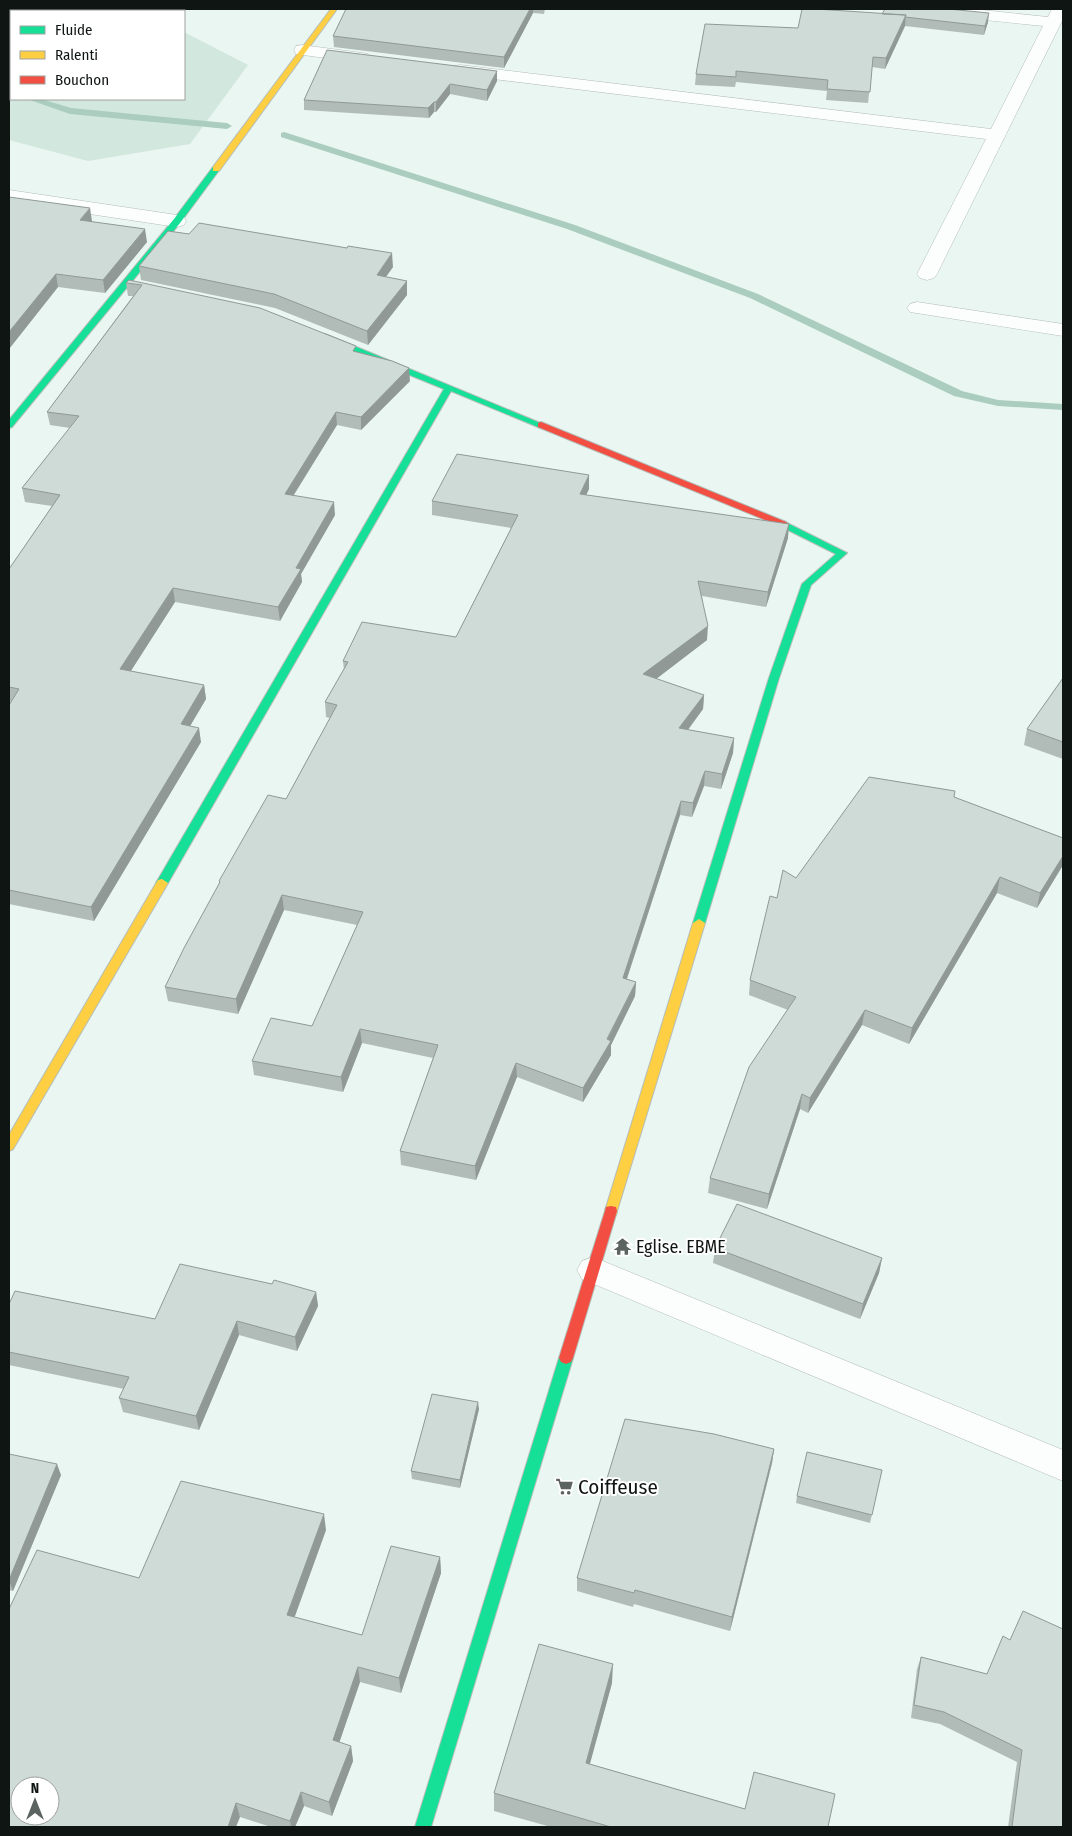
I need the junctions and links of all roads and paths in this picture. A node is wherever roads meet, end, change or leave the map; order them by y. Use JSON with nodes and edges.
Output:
{"nodes":[{"id":1,"x":334,"y":9,"type":"edge"},
{"id":2,"x":928,"y":9,"type":"edge"},
{"id":3,"x":1056,"y":15,"type":"edge"},
{"id":4,"x":302,"y":50,"type":"junction"},
{"id":5,"x":381,"y":60,"type":"edge"},
{"id":6,"x":441,"y":67,"type":"edge"},
{"id":7,"x":996,"y":135,"type":"junction"},
{"id":8,"x":9,"y":196,"type":"edge"},
{"id":9,"x":177,"y":221,"type":"junction"},
{"id":10,"x":926,"y":274,"type":"dead end"},
{"id":11,"x":917,"y":308,"type":"dead end"},
{"id":12,"x":1063,"y":330,"type":"edge"},
{"id":13,"x":314,"y":332,"type":"edge"},
{"id":14,"x":449,"y":387,"type":"junction"},
{"id":15,"x":9,"y":425,"type":"edge"},
{"id":16,"x":9,"y":1146,"type":"edge"},
{"id":17,"x":593,"y":1270,"type":"junction"},
{"id":18,"x":1063,"y":1466,"type":"edge"},
{"id":19,"x":423,"y":1827,"type":"edge"}],
"edges":[{"from":1,"to":4,"type":"street"},
{"from":2,"to":3,"type":"street"},
{"from":3,"to":7,"type":"street"},
{"from":4,"to":5,"type":"street"},
{"from":4,"to":9,"type":"street"},
{"from":6,"to":7,"type":"street"},
{"from":7,"to":10,"type":"street"},
{"from":8,"to":9,"type":"street"},
{"from":9,"to":15,"type":"street"},
{"from":11,"to":12,"type":"street"},
{"from":13,"to":14,"type":"street"},
{"from":14,"to":16,"type":"street"},
{"from":14,"to":17,"type":"street"},
{"from":17,"to":18,"type":"street"},
{"from":17,"to":19,"type":"street"}]}
